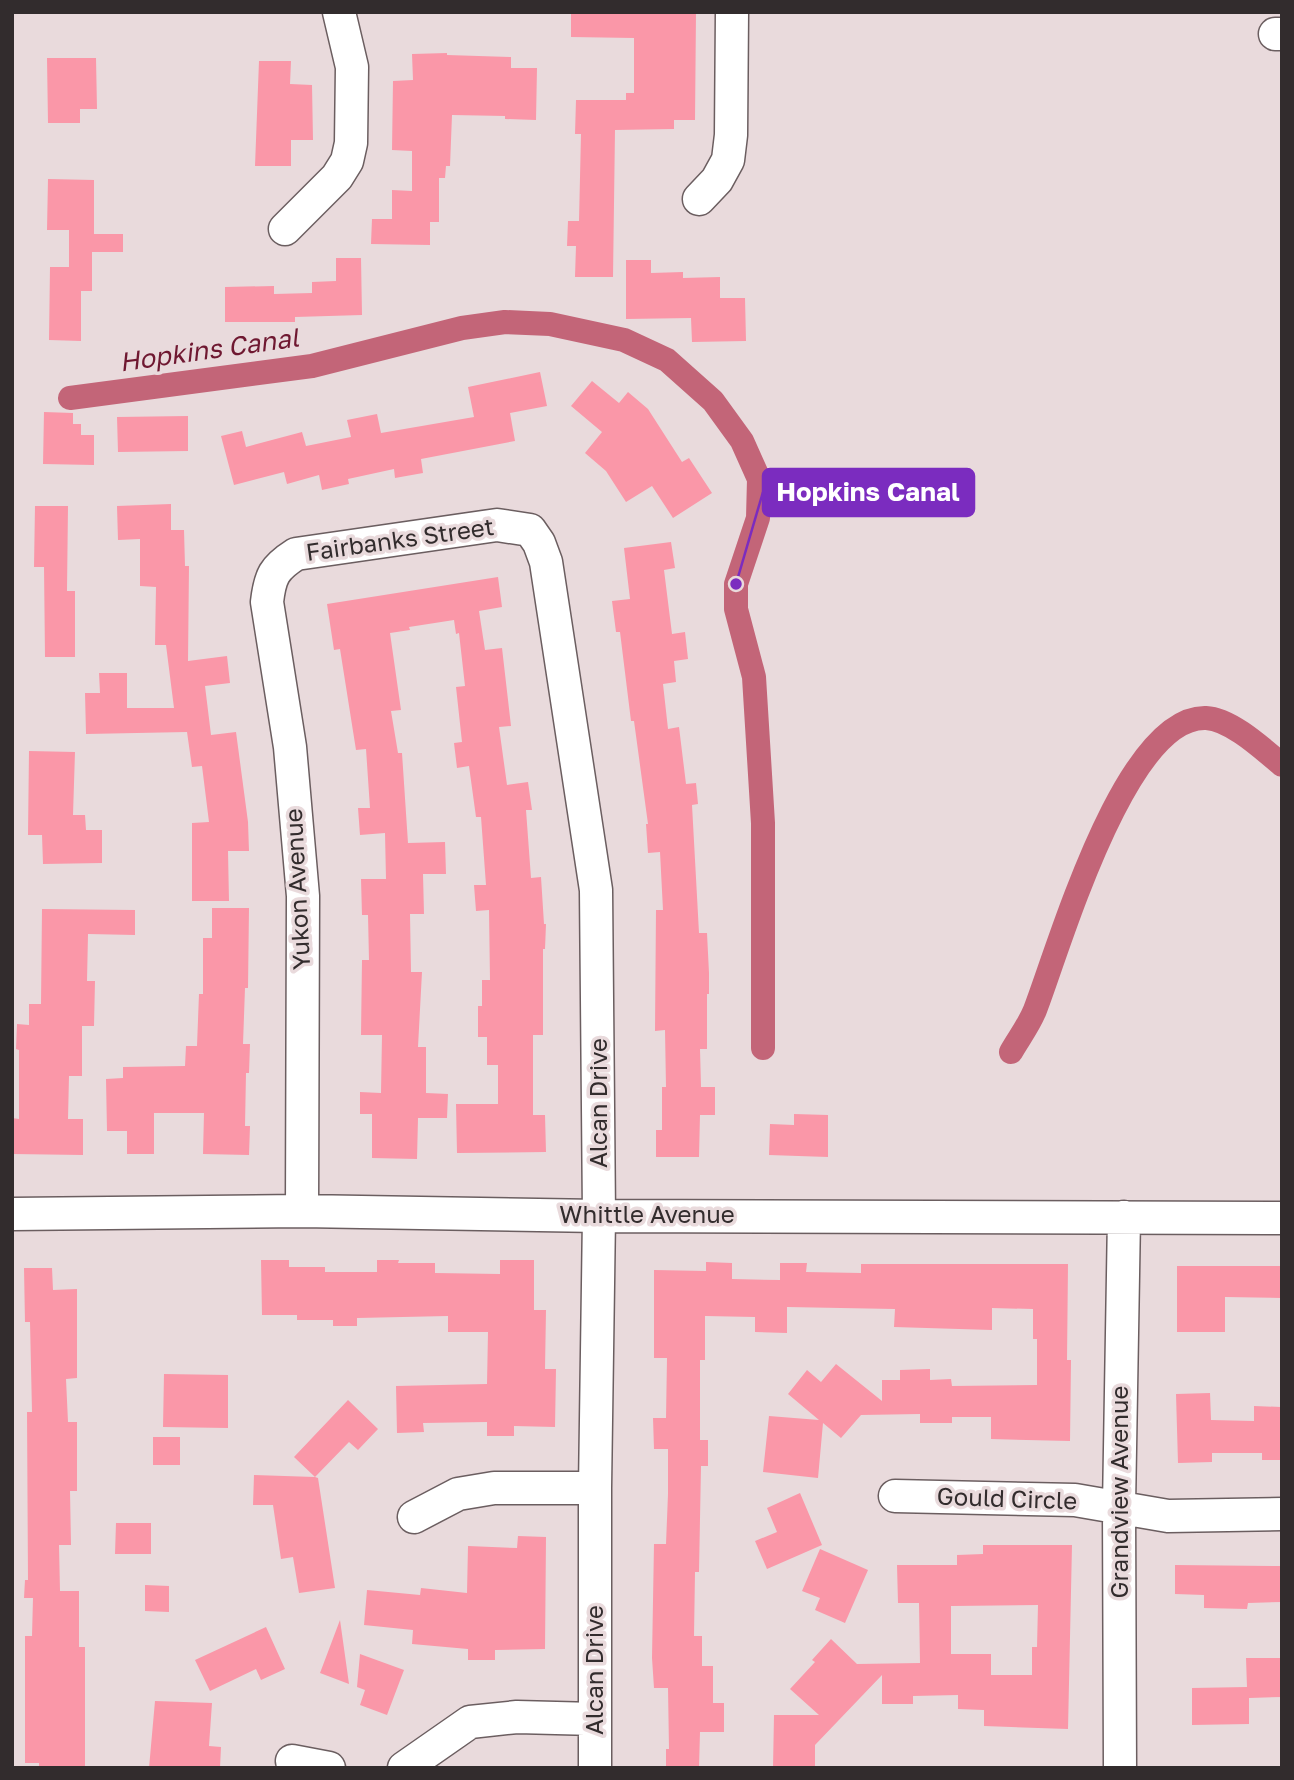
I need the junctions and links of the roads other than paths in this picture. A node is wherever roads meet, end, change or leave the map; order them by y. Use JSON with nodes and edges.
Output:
{"nodes":[{"id":1,"x":339,"y":12,"type":"edge"},
{"id":2,"x":732,"y":12,"type":"edge"},
{"id":3,"x":699,"y":200,"type":"dead end"},
{"id":4,"x":285,"y":229,"type":"dead end"},
{"id":5,"x":530,"y":530,"type":"joint"},
{"id":6,"x":275,"y":570,"type":"joint"},
{"id":7,"x":302,"y":1211,"type":"junction"},
{"id":8,"x":12,"y":1214,"type":"edge"},
{"id":9,"x":599,"y":1216,"type":"junction"},
{"id":10,"x":1124,"y":1217,"type":"junction"},
{"id":11,"x":1282,"y":1218,"type":"edge"},
{"id":12,"x":595,"y":1488,"type":"junction"},
{"id":13,"x":895,"y":1496,"type":"dead end"},
{"id":14,"x":1119,"y":1507,"type":"junction"},
{"id":15,"x":1282,"y":1514,"type":"edge"},
{"id":16,"x":414,"y":1517,"type":"dead end"},
{"id":17,"x":595,"y":1719,"type":"junction"},
{"id":18,"x":292,"y":1761,"type":"dead end"},
{"id":19,"x":329,"y":1768,"type":"edge"},
{"id":20,"x":404,"y":1768,"type":"edge"},
{"id":21,"x":595,"y":1768,"type":"edge"},
{"id":22,"x":1120,"y":1768,"type":"edge"}],
"edges":[{"from":1,"to":4,"type":"street"},
{"from":2,"to":3,"type":"street"},
{"from":5,"to":6,"type":"street","name":"Fairbanks Street"},
{"from":5,"to":9,"type":"street","name":"Alcan Drive"},
{"from":6,"to":7,"type":"street","name":"Yukon Avenue"},
{"from":7,"to":8,"type":"street","name":"Whittle Avenue"},
{"from":7,"to":9,"type":"street","name":"Whittle Avenue"},
{"from":9,"to":10,"type":"street","name":"Whittle Avenue"},
{"from":9,"to":12,"type":"street","name":"Alcan Drive"},
{"from":10,"to":11,"type":"street","name":"Whittle Avenue"},
{"from":10,"to":14,"type":"street","name":"Grandview Avenue"},
{"from":12,"to":16,"type":"street"},
{"from":12,"to":17,"type":"street","name":"Alcan Drive"},
{"from":13,"to":14,"type":"street","name":"Gould Circle"},
{"from":14,"to":15,"type":"street","name":"Gould Circle"},
{"from":14,"to":22,"type":"street","name":"Grandview Avenue"},
{"from":17,"to":20,"type":"street"},
{"from":17,"to":21,"type":"street","name":"Alcan Drive"},
{"from":18,"to":19,"type":"street"}]}
